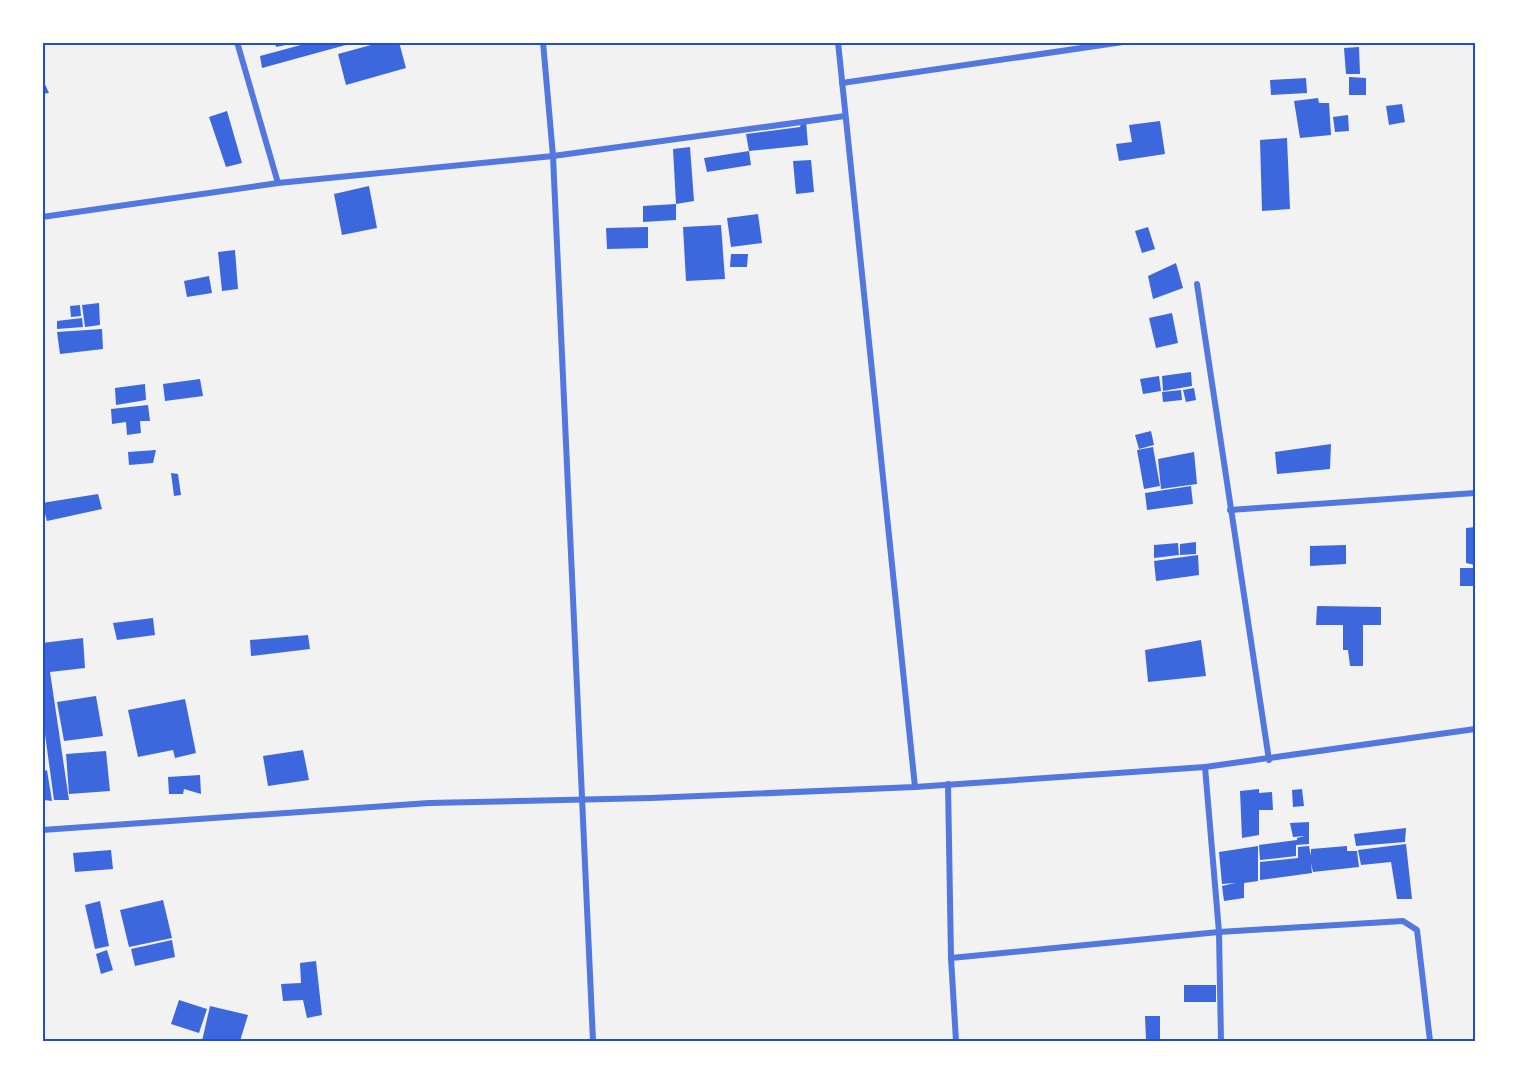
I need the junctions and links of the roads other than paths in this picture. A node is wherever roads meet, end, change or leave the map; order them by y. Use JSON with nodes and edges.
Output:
{"nodes":[{"id":1,"x":237,"y":42,"type":"edge"},
{"id":2,"x":543,"y":42,"type":"edge"},
{"id":3,"x":838,"y":42,"type":"edge"},
{"id":4,"x":1123,"y":42,"type":"edge"},
{"id":5,"x":842,"y":83,"type":"junction"},
{"id":6,"x":845,"y":116,"type":"junction"},
{"id":7,"x":553,"y":156,"type":"junction"},
{"id":8,"x":278,"y":183,"type":"junction"},
{"id":9,"x":42,"y":218,"type":"edge"},
{"id":10,"x":1197,"y":284,"type":"dead end"},
{"id":11,"x":1475,"y":493,"type":"edge"},
{"id":12,"x":1230,"y":510,"type":"junction"},
{"id":13,"x":1475,"y":729,"type":"edge"},
{"id":14,"x":1269,"y":760,"type":"junction"},
{"id":15,"x":1205,"y":767,"type":"junction"},
{"id":16,"x":948,"y":784,"type":"junction"},
{"id":17,"x":915,"y":787,"type":"junction"},
{"id":18,"x":581,"y":799,"type":"junction"},
{"id":19,"x":42,"y":830,"type":"edge"},
{"id":20,"x":1219,"y":932,"type":"junction"},
{"id":21,"x":951,"y":958,"type":"junction"},
{"id":22,"x":593,"y":1041,"type":"edge"},
{"id":23,"x":956,"y":1041,"type":"edge"},
{"id":24,"x":1221,"y":1041,"type":"edge"},
{"id":25,"x":1430,"y":1041,"type":"edge"}],
"edges":[{"from":1,"to":8,"type":"street"},
{"from":2,"to":7,"type":"street"},
{"from":3,"to":5,"type":"street"},
{"from":4,"to":5,"type":"street"},
{"from":5,"to":6,"type":"street"},
{"from":6,"to":7,"type":"street"},
{"from":6,"to":17,"type":"street"},
{"from":7,"to":8,"type":"street"},
{"from":7,"to":18,"type":"street"},
{"from":8,"to":9,"type":"street"},
{"from":10,"to":12,"type":"street"},
{"from":11,"to":12,"type":"street"},
{"from":12,"to":14,"type":"street"},
{"from":13,"to":14,"type":"street"},
{"from":14,"to":15,"type":"street"},
{"from":15,"to":16,"type":"street"},
{"from":15,"to":20,"type":"street"},
{"from":16,"to":17,"type":"street"},
{"from":16,"to":21,"type":"street"},
{"from":17,"to":18,"type":"street"},
{"from":18,"to":19,"type":"street"},
{"from":18,"to":22,"type":"street"},
{"from":20,"to":21,"type":"street"},
{"from":20,"to":24,"type":"street"},
{"from":20,"to":25,"type":"street"},
{"from":21,"to":23,"type":"street"}]}
